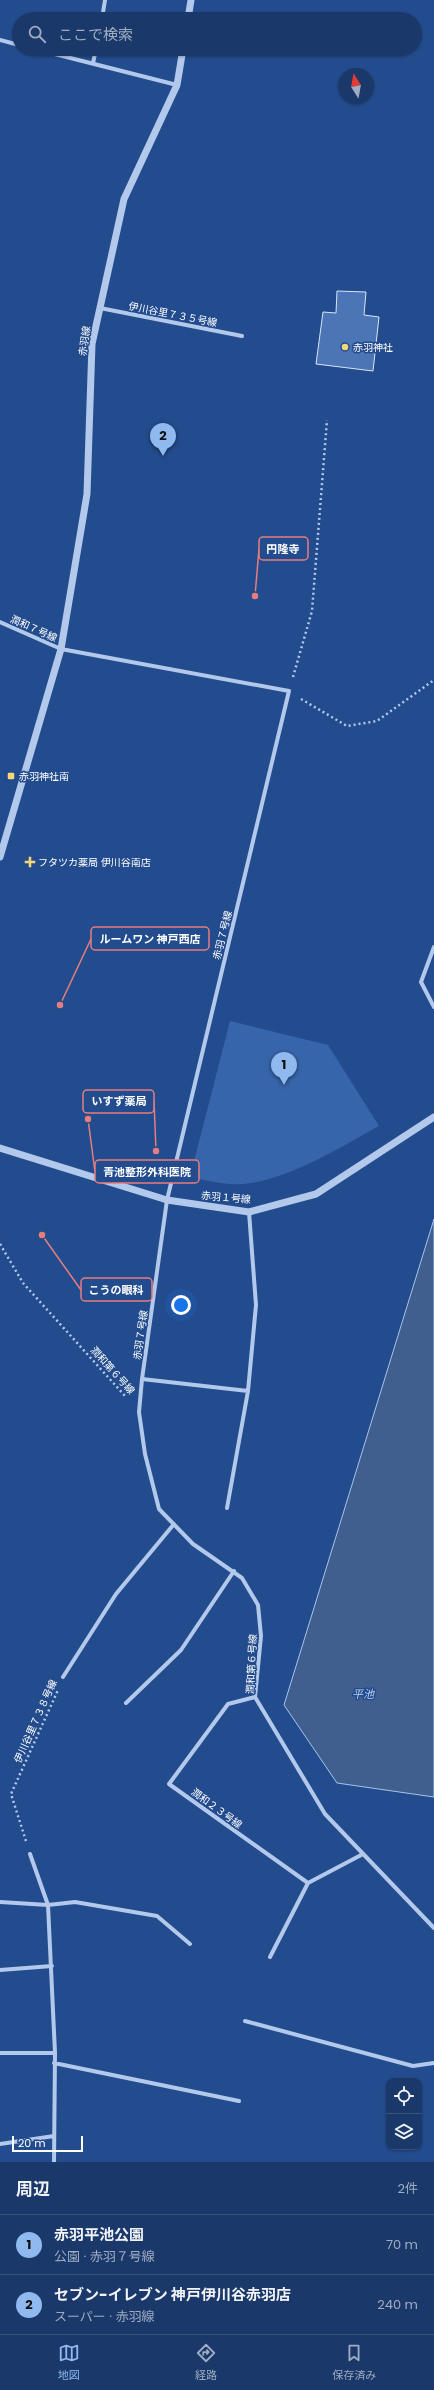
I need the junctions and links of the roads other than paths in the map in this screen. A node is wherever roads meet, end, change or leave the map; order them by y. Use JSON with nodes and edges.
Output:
{"nodes":[{"id":1,"x":105,"y":0,"type":"edge"},
{"id":2,"x":191,"y":0,"type":"edge"},
{"id":3,"x":103,"y":12,"type":"edge"},
{"id":4,"x":189,"y":12,"type":"edge"},
{"id":5,"x":0,"y":40,"type":"edge"},
{"id":6,"x":12,"y":43,"type":"edge"},
{"id":7,"x":64,"y":56,"type":"edge"},
{"id":8,"x":94,"y":56,"type":"edge"},
{"id":9,"x":182,"y":56,"type":"edge"},
{"id":10,"x":93,"y":63,"type":"junction"},
{"id":11,"x":177,"y":84,"type":"junction"},
{"id":12,"x":100,"y":308,"type":"junction"},
{"id":13,"x":242,"y":336,"type":"dead end"},
{"id":14,"x":0,"y":622,"type":"edge"},
{"id":15,"x":61,"y":649,"type":"junction"},
{"id":16,"x":0,"y":857,"type":"edge"},
{"id":17,"x":434,"y":947,"type":"edge"},
{"id":18,"x":434,"y":1007,"type":"edge"},
{"id":19,"x":434,"y":1116,"type":"edge"},
{"id":20,"x":0,"y":1148,"type":"edge"},
{"id":21,"x":167,"y":1200,"type":"junction"},
{"id":22,"x":249,"y":1212,"type":"junction"},
{"id":23,"x":142,"y":1379,"type":"junction"},
{"id":24,"x":248,"y":1391,"type":"junction"},
{"id":25,"x":139,"y":1412,"type":"joint"},
{"id":26,"x":227,"y":1508,"type":"dead end"},
{"id":27,"x":174,"y":1524,"type":"junction"},
{"id":28,"x":234,"y":1571,"type":"junction"},
{"id":29,"x":63,"y":1677,"type":"road end"},
{"id":30,"x":255,"y":1697,"type":"junction"},
{"id":31,"x":126,"y":1703,"type":"dead end"},
{"id":32,"x":30,"y":1854,"type":"road end"},
{"id":33,"x":363,"y":1854,"type":"junction"},
{"id":34,"x":308,"y":1884,"type":"junction"},
{"id":35,"x":0,"y":1902,"type":"edge"},
{"id":36,"x":48,"y":1905,"type":"junction"},
{"id":37,"x":434,"y":1928,"type":"edge"},
{"id":38,"x":190,"y":1944,"type":"dead end"},
{"id":39,"x":270,"y":1957,"type":"dead end"},
{"id":40,"x":52,"y":1966,"type":"junction"},
{"id":41,"x":0,"y":1970,"type":"edge"},
{"id":42,"x":245,"y":2021,"type":"dead end"},
{"id":43,"x":0,"y":2053,"type":"edge"},
{"id":44,"x":55,"y":2053,"type":"junction"},
{"id":45,"x":54,"y":2063,"type":"junction"},
{"id":46,"x":434,"y":2063,"type":"edge"},
{"id":47,"x":239,"y":2100,"type":"dead end"},
{"id":48,"x":54,"y":2136,"type":"junction"},
{"id":49,"x":0,"y":2144,"type":"edge"},
{"id":50,"x":54,"y":2162,"type":"edge"}],
"edges":[{"from":1,"to":3,"type":"street"},
{"from":2,"to":4,"type":"street"},
{"from":5,"to":6,"type":"street"},
{"from":7,"to":10,"type":"street"},
{"from":8,"to":10,"type":"street"},
{"from":9,"to":11,"type":"street","name":"赤羽線"},
{"from":10,"to":11,"type":"street"},
{"from":11,"to":12,"type":"street","name":"赤羽線"},
{"from":12,"to":13,"type":"street","name":"伊川谷里７３５号線"},
{"from":12,"to":15,"type":"street","name":"赤羽線"},
{"from":14,"to":15,"type":"street","name":"潤和７号線"},
{"from":15,"to":16,"type":"street","name":"赤羽線"},
{"from":15,"to":21,"type":"street","name":"赤羽７号線"},
{"from":17,"to":18,"type":"street"},
{"from":19,"to":22,"type":"street","name":"赤羽１号線"},
{"from":20,"to":21,"type":"street","name":"赤羽１号線"},
{"from":21,"to":22,"type":"street","name":"赤羽１号線"},
{"from":21,"to":23,"type":"street","name":"赤羽７号線"},
{"from":22,"to":24,"type":"street"},
{"from":23,"to":24,"type":"street"},
{"from":23,"to":25,"type":"street","name":"赤羽７号線"},
{"from":24,"to":26,"type":"street"},
{"from":25,"to":27,"type":"street","name":"潤和第６号線"},
{"from":27,"to":28,"type":"street","name":"潤和第６号線"},
{"from":27,"to":29,"type":"street","name":"伊川谷里７３８号線"},
{"from":28,"to":30,"type":"street","name":"潤和第６号線"},
{"from":28,"to":31,"type":"street"},
{"from":30,"to":33,"type":"street","name":"潤和第６号線"},
{"from":30,"to":34,"type":"street","name":"潤和２３号線"},
{"from":32,"to":36,"type":"street"},
{"from":33,"to":34,"type":"street"},
{"from":33,"to":37,"type":"street","name":"潤和第６号線"},
{"from":34,"to":39,"type":"street"},
{"from":35,"to":36,"type":"street"},
{"from":36,"to":38,"type":"street"},
{"from":36,"to":40,"type":"street"},
{"from":40,"to":41,"type":"street"},
{"from":40,"to":44,"type":"street"},
{"from":42,"to":46,"type":"street"},
{"from":43,"to":44,"type":"street"},
{"from":44,"to":45,"type":"street"},
{"from":45,"to":47,"type":"street"},
{"from":45,"to":48,"type":"street"},
{"from":48,"to":49,"type":"street"},
{"from":48,"to":50,"type":"street"}]}
